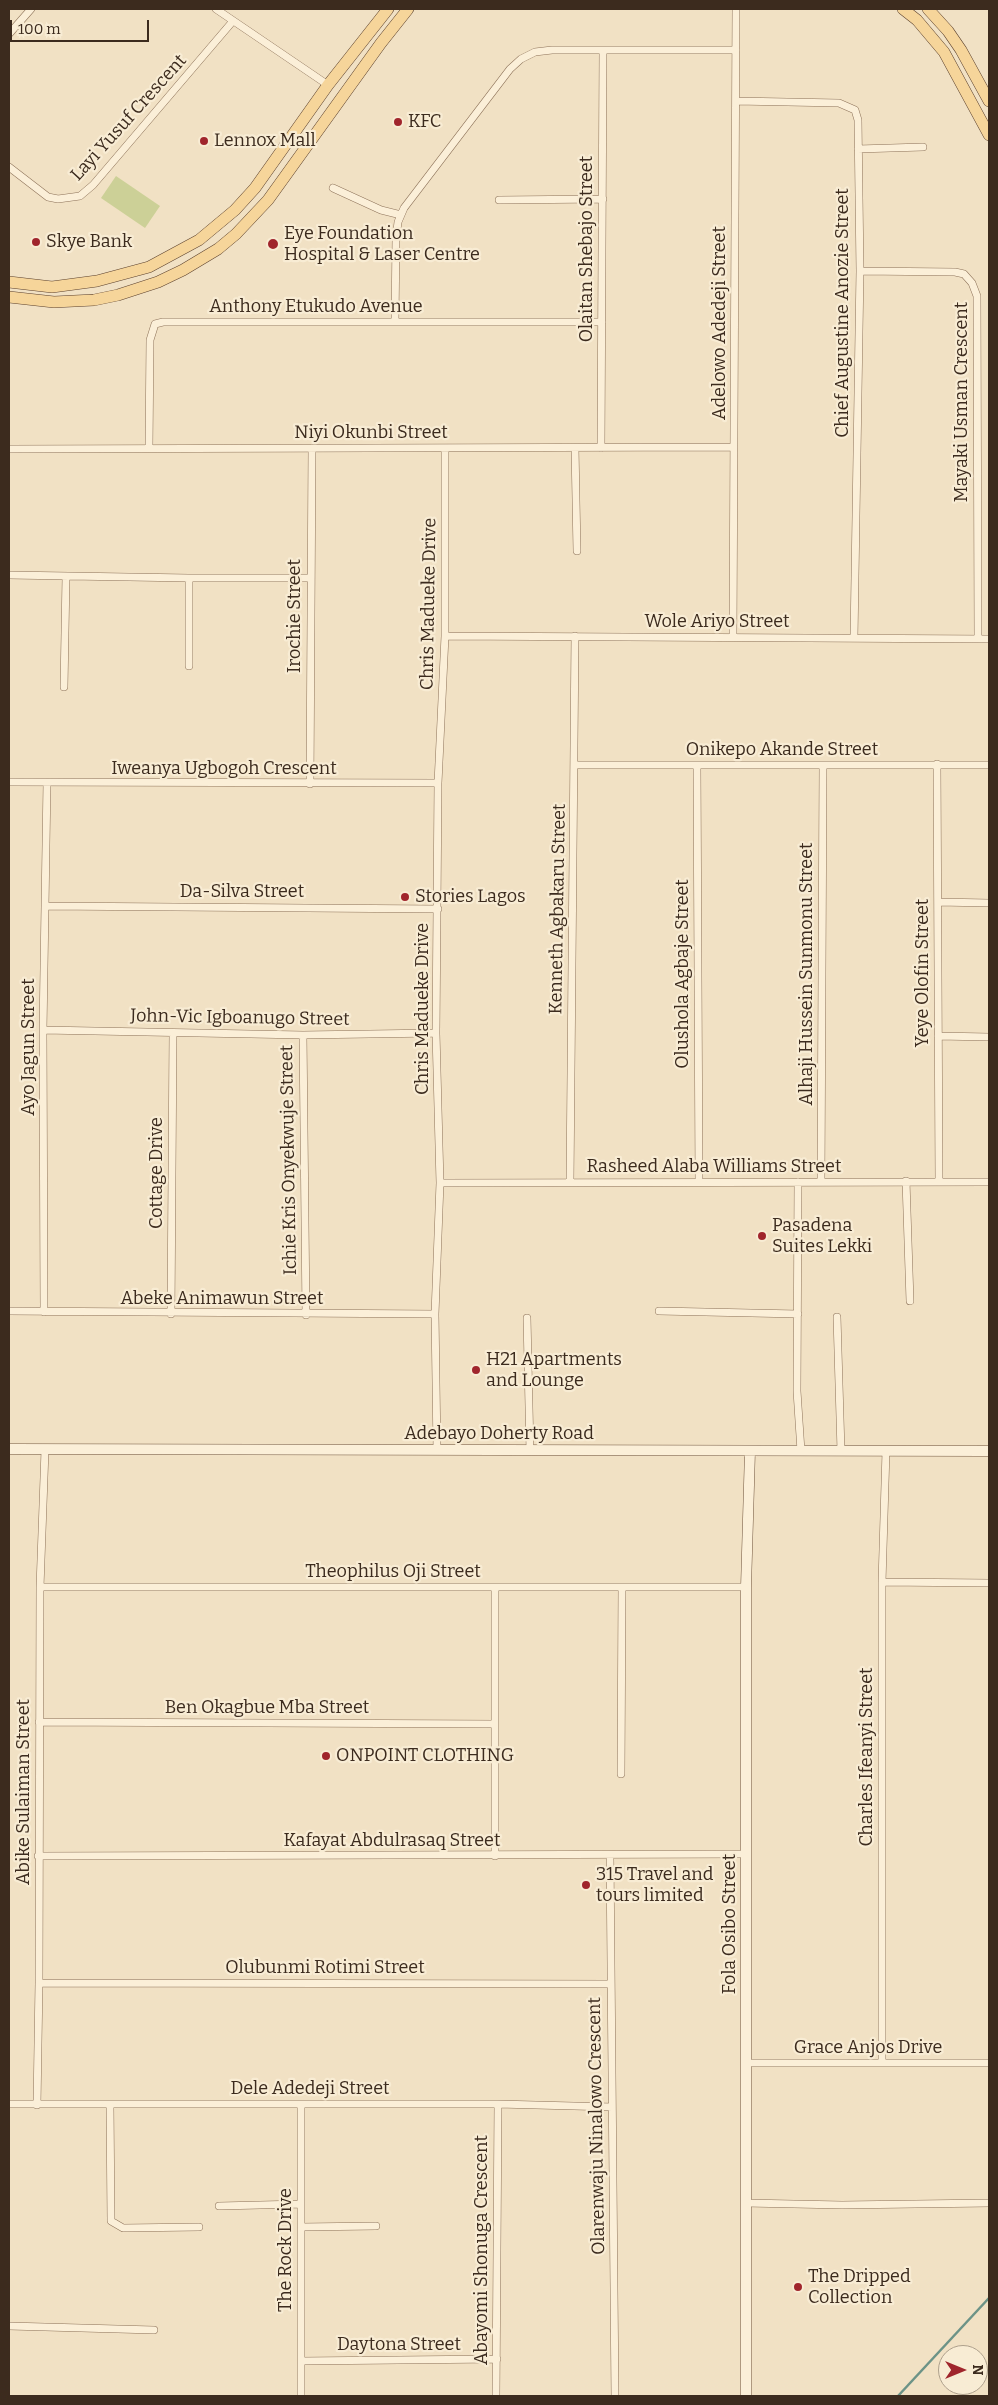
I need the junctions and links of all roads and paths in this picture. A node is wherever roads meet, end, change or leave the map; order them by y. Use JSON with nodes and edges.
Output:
{"nodes":[{"id":1,"x":31,"y":9,"type":"edge"},
{"id":2,"x":216,"y":9,"type":"edge"},
{"id":3,"x":388,"y":9,"type":"edge"},
{"id":4,"x":408,"y":9,"type":"edge"},
{"id":5,"x":736,"y":9,"type":"edge"},
{"id":6,"x":902,"y":9,"type":"edge"},
{"id":7,"x":928,"y":9,"type":"edge"},
{"id":8,"x":234,"y":21,"type":"junction"},
{"id":9,"x":9,"y":34,"type":"edge"},
{"id":10,"x":736,"y":50,"type":"junction"},
{"id":11,"x":603,"y":51,"type":"junction"},
{"id":12,"x":328,"y":85,"type":"junction"},
{"id":13,"x":736,"y":101,"type":"junction"},
{"id":14,"x":989,"y":101,"type":"edge"},
{"id":15,"x":989,"y":135,"type":"edge"},
{"id":16,"x":858,"y":148,"type":"junction"},
{"id":17,"x":922,"y":148,"type":"dead end"},
{"id":18,"x":9,"y":167,"type":"edge"},
{"id":19,"x":333,"y":188,"type":"dead end"},
{"id":20,"x":602,"y":199,"type":"junction"},
{"id":21,"x":499,"y":200,"type":"dead end"},
{"id":22,"x":401,"y":215,"type":"junction"},
{"id":23,"x":860,"y":271,"type":"junction"},
{"id":24,"x":9,"y":282,"type":"edge"},
{"id":25,"x":9,"y":298,"type":"edge"},
{"id":26,"x":395,"y":322,"type":"junction"},
{"id":27,"x":602,"y":322,"type":"junction"},
{"id":28,"x":734,"y":447,"type":"junction"},
{"id":29,"x":148,"y":448,"type":"junction"},
{"id":30,"x":312,"y":448,"type":"junction"},
{"id":31,"x":445,"y":448,"type":"junction"},
{"id":32,"x":575,"y":448,"type":"junction"},
{"id":33,"x":602,"y":448,"type":"junction"},
{"id":34,"x":9,"y":449,"type":"edge"},
{"id":35,"x":577,"y":551,"type":"dead end"},
{"id":36,"x":9,"y":575,"type":"edge"},
{"id":37,"x":66,"y":577,"type":"junction"},
{"id":38,"x":190,"y":578,"type":"junction"},
{"id":39,"x":310,"y":578,"type":"junction"},
{"id":40,"x":445,"y":636,"type":"junction"},
{"id":41,"x":575,"y":636,"type":"junction"},
{"id":42,"x":733,"y":637,"type":"junction"},
{"id":43,"x":854,"y":638,"type":"junction"},
{"id":44,"x":978,"y":638,"type":"junction"},
{"id":45,"x":989,"y":639,"type":"edge"},
{"id":46,"x":189,"y":666,"type":"dead end"},
{"id":47,"x":64,"y":687,"type":"dead end"},
{"id":48,"x":937,"y":764,"type":"junction"},
{"id":49,"x":574,"y":765,"type":"junction"},
{"id":50,"x":989,"y":765,"type":"edge"},
{"id":51,"x":697,"y":766,"type":"junction"},
{"id":52,"x":823,"y":766,"type":"junction"},
{"id":53,"x":9,"y":782,"type":"edge"},
{"id":54,"x":47,"y":783,"type":"junction"},
{"id":55,"x":438,"y":783,"type":"junction"},
{"id":56,"x":310,"y":784,"type":"junction"},
{"id":57,"x":938,"y":902,"type":"junction"},
{"id":58,"x":989,"y":903,"type":"edge"},
{"id":59,"x":44,"y":906,"type":"junction"},
{"id":60,"x":438,"y":908,"type":"junction"},
{"id":61,"x":43,"y":1030,"type":"junction"},
{"id":62,"x":173,"y":1033,"type":"junction"},
{"id":63,"x":436,"y":1033,"type":"junction"},
{"id":64,"x":303,"y":1035,"type":"junction"},
{"id":65,"x":938,"y":1036,"type":"junction"},
{"id":66,"x":989,"y":1037,"type":"edge"},
{"id":67,"x":906,"y":1181,"type":"junction"},
{"id":68,"x":939,"y":1181,"type":"junction"},
{"id":69,"x":570,"y":1182,"type":"junction"},
{"id":70,"x":699,"y":1182,"type":"junction"},
{"id":71,"x":798,"y":1182,"type":"junction"},
{"id":72,"x":821,"y":1182,"type":"junction"},
{"id":73,"x":989,"y":1182,"type":"edge"},
{"id":74,"x":440,"y":1183,"type":"junction"},
{"id":75,"x":910,"y":1301,"type":"dead end"},
{"id":76,"x":9,"y":1311,"type":"edge"},
{"id":77,"x":659,"y":1311,"type":"dead end"},
{"id":78,"x":44,"y":1312,"type":"junction"},
{"id":79,"x":171,"y":1314,"type":"junction"},
{"id":80,"x":306,"y":1314,"type":"junction"},
{"id":81,"x":435,"y":1314,"type":"junction"},
{"id":82,"x":798,"y":1314,"type":"junction"},
{"id":83,"x":837,"y":1317,"type":"dead end"},
{"id":84,"x":527,"y":1318,"type":"dead end"},
{"id":85,"x":9,"y":1449,"type":"edge"},
{"id":86,"x":45,"y":1450,"type":"junction"},
{"id":87,"x":437,"y":1450,"type":"junction"},
{"id":88,"x":530,"y":1451,"type":"junction"},
{"id":89,"x":750,"y":1451,"type":"junction"},
{"id":90,"x":801,"y":1451,"type":"junction"},
{"id":91,"x":841,"y":1451,"type":"junction"},
{"id":92,"x":886,"y":1451,"type":"junction"},
{"id":93,"x":989,"y":1451,"type":"edge"},
{"id":94,"x":882,"y":1582,"type":"junction"},
{"id":95,"x":989,"y":1583,"type":"edge"},
{"id":96,"x":40,"y":1587,"type":"junction"},
{"id":97,"x":495,"y":1587,"type":"junction"},
{"id":98,"x":622,"y":1587,"type":"junction"},
{"id":99,"x":746,"y":1587,"type":"junction"},
{"id":100,"x":39,"y":1722,"type":"junction"},
{"id":101,"x":495,"y":1724,"type":"junction"},
{"id":102,"x":622,"y":1774,"type":"dead end"},
{"id":103,"x":746,"y":1854,"type":"junction"},
{"id":104,"x":38,"y":1856,"type":"junction"},
{"id":105,"x":495,"y":1856,"type":"junction"},
{"id":106,"x":610,"y":1856,"type":"junction"},
{"id":107,"x":40,"y":1983,"type":"junction"},
{"id":108,"x":611,"y":1984,"type":"junction"},
{"id":109,"x":746,"y":2063,"type":"junction"},
{"id":110,"x":882,"y":2063,"type":"junction"},
{"id":111,"x":989,"y":2063,"type":"edge"},
{"id":112,"x":9,"y":2104,"type":"edge"},
{"id":113,"x":301,"y":2104,"type":"junction"},
{"id":114,"x":498,"y":2104,"type":"junction"},
{"id":115,"x":37,"y":2105,"type":"junction"},
{"id":116,"x":110,"y":2105,"type":"junction"},
{"id":117,"x":612,"y":2107,"type":"junction"},
{"id":118,"x":746,"y":2203,"type":"junction"},
{"id":119,"x":989,"y":2203,"type":"edge"},
{"id":120,"x":301,"y":2204,"type":"junction"},
{"id":121,"x":218,"y":2206,"type":"dead end"},
{"id":122,"x":376,"y":2226,"type":"dead end"},
{"id":123,"x":199,"y":2227,"type":"dead end"},
{"id":124,"x":301,"y":2227,"type":"junction"},
{"id":125,"x":9,"y":2326,"type":"edge"},
{"id":126,"x":154,"y":2330,"type":"dead end"},
{"id":127,"x":497,"y":2359,"type":"junction"},
{"id":128,"x":301,"y":2361,"type":"junction"},
{"id":129,"x":300,"y":2396,"type":"edge"},
{"id":130,"x":496,"y":2396,"type":"edge"},
{"id":131,"x":615,"y":2396,"type":"edge"},
{"id":132,"x":746,"y":2396,"type":"edge"}],
"edges":[{"from":1,"to":9,"type":"street"},
{"from":2,"to":8,"type":"street"},
{"from":3,"to":12,"type":"main road"},
{"from":4,"to":25,"type":"main road"},
{"from":5,"to":10,"type":"street","name":"Adelowo Adedeji Street"},
{"from":6,"to":15,"type":"main road"},
{"from":7,"to":14,"type":"main road"},
{"from":8,"to":12,"type":"street"},
{"from":8,"to":18,"type":"street","name":"Layi Yusuf Crescent"},
{"from":10,"to":11,"type":"street"},
{"from":10,"to":13,"type":"street","name":"Adelowo Adedeji Street"},
{"from":11,"to":20,"type":"street","name":"Olaitan Shebajo Street"},
{"from":11,"to":22,"type":"street"},
{"from":12,"to":24,"type":"main road"},
{"from":13,"to":16,"type":"street","name":"Chief Augustine Anozie Street"},
{"from":13,"to":28,"type":"street","name":"Adelowo Adedeji Street"},
{"from":16,"to":17,"type":"street"},
{"from":16,"to":23,"type":"street","name":"Chief Augustine Anozie Street"},
{"from":19,"to":22,"type":"street"},
{"from":20,"to":21,"type":"street"},
{"from":20,"to":27,"type":"street","name":"Olaitan Shebajo Street"},
{"from":22,"to":26,"type":"street"},
{"from":23,"to":43,"type":"street","name":"Chief Augustine Anozie Street"},
{"from":23,"to":44,"type":"street","name":"Mayaki Usman Crescent"},
{"from":26,"to":27,"type":"street","name":"Anthony Etukudo Avenue"},
{"from":26,"to":29,"type":"street","name":"Anthony Etukudo Avenue"},
{"from":27,"to":33,"type":"street","name":"Olaitan Shebajo Street"},
{"from":28,"to":33,"type":"street","name":"Niyi Okunbi Street"},
{"from":28,"to":42,"type":"street","name":"Adelowo Adedeji Street"},
{"from":29,"to":30,"type":"street","name":"Niyi Okunbi Street"},
{"from":29,"to":34,"type":"street","name":"Niyi Okunbi Street"},
{"from":30,"to":31,"type":"street","name":"Niyi Okunbi Street"},
{"from":30,"to":39,"type":"street","name":"Irochie Street"},
{"from":31,"to":32,"type":"street","name":"Niyi Okunbi Street"},
{"from":31,"to":40,"type":"street","name":"Chris Madueke Drive"},
{"from":32,"to":33,"type":"street","name":"Niyi Okunbi Street"},
{"from":32,"to":35,"type":"street"},
{"from":36,"to":37,"type":"street"},
{"from":37,"to":38,"type":"street"},
{"from":37,"to":47,"type":"street"},
{"from":38,"to":39,"type":"street"},
{"from":38,"to":46,"type":"street"},
{"from":39,"to":56,"type":"street","name":"Irochie Street"},
{"from":40,"to":41,"type":"street","name":"Wole Ariyo Street"},
{"from":40,"to":55,"type":"street","name":"Chris Madueke Drive"},
{"from":41,"to":42,"type":"street","name":"Wole Ariyo Street"},
{"from":41,"to":49,"type":"street","name":"Kenneth Agbakaru Street"},
{"from":42,"to":43,"type":"street","name":"Wole Ariyo Street"},
{"from":43,"to":44,"type":"street","name":"Wole Ariyo Street"},
{"from":44,"to":45,"type":"street","name":"Wole Ariyo Street"},
{"from":48,"to":50,"type":"street","name":"Onikepo Akande Street"},
{"from":48,"to":52,"type":"street","name":"Onikepo Akande Street"},
{"from":48,"to":57,"type":"street","name":"Yeye Olofin Street"},
{"from":49,"to":51,"type":"street","name":"Onikepo Akande Street"},
{"from":49,"to":69,"type":"street","name":"Kenneth Agbakaru Street"},
{"from":51,"to":52,"type":"street","name":"Onikepo Akande Street"},
{"from":51,"to":70,"type":"street","name":"Olushola Agbaje Street"},
{"from":52,"to":72,"type":"street","name":"Alhaji Hussein Sunmonu Street"},
{"from":53,"to":54,"type":"street","name":"Iweanya Ugbogoh Crescent"},
{"from":54,"to":56,"type":"street","name":"Iweanya Ugbogoh Crescent"},
{"from":54,"to":59,"type":"street","name":"Ayo Jagun Street"},
{"from":55,"to":56,"type":"street","name":"Iweanya Ugbogoh Crescent"},
{"from":55,"to":60,"type":"street","name":"Chris Madueke Drive"},
{"from":57,"to":58,"type":"street"},
{"from":57,"to":65,"type":"street","name":"Yeye Olofin Street"},
{"from":59,"to":60,"type":"street","name":"Da-Silva Street"},
{"from":59,"to":61,"type":"street","name":"Ayo Jagun Street"},
{"from":60,"to":63,"type":"street","name":"Chris Madueke Drive"},
{"from":61,"to":62,"type":"street","name":"John-Vic Igboanugo Street"},
{"from":61,"to":78,"type":"street","name":"Ayo Jagun Street"},
{"from":62,"to":64,"type":"street","name":"John-Vic Igboanugo Street"},
{"from":62,"to":79,"type":"street","name":"Cottage Drive"},
{"from":63,"to":64,"type":"street","name":"John-Vic Igboanugo Street"},
{"from":63,"to":74,"type":"street","name":"Chris Madueke Drive"},
{"from":64,"to":80,"type":"street","name":"Ichie Kris Onyekwuje Street"},
{"from":65,"to":66,"type":"street"},
{"from":65,"to":68,"type":"street","name":"Yeye Olofin Street"},
{"from":67,"to":68,"type":"street","name":"Rasheed Alaba Williams Street"},
{"from":67,"to":72,"type":"street","name":"Rasheed Alaba Williams Street"},
{"from":67,"to":75,"type":"street"},
{"from":68,"to":73,"type":"street","name":"Rasheed Alaba Williams Street"},
{"from":69,"to":70,"type":"street","name":"Rasheed Alaba Williams Street"},
{"from":69,"to":74,"type":"street","name":"Rasheed Alaba Williams Street"},
{"from":70,"to":71,"type":"street","name":"Rasheed Alaba Williams Street"},
{"from":71,"to":72,"type":"street","name":"Rasheed Alaba Williams Street"},
{"from":71,"to":82,"type":"street"},
{"from":74,"to":81,"type":"street","name":"Chris Madueke Drive"},
{"from":76,"to":78,"type":"street","name":"Abeke Animawun Street"},
{"from":77,"to":82,"type":"street"},
{"from":78,"to":79,"type":"street","name":"Abeke Animawun Street"},
{"from":79,"to":80,"type":"street","name":"Abeke Animawun Street"},
{"from":80,"to":81,"type":"street","name":"Abeke Animawun Street"},
{"from":81,"to":87,"type":"street","name":"Chris Madueke Drive"},
{"from":82,"to":90,"type":"street"},
{"from":83,"to":91,"type":"street"},
{"from":84,"to":88,"type":"street"},
{"from":85,"to":86,"type":"street","name":"Adebayo Doherty Road"},
{"from":86,"to":87,"type":"street","name":"Adebayo Doherty Road"},
{"from":86,"to":96,"type":"street","name":"Abike Sulaiman Street"},
{"from":87,"to":88,"type":"street","name":"Adebayo Doherty Road"},
{"from":88,"to":89,"type":"street","name":"Adebayo Doherty Road"},
{"from":89,"to":90,"type":"street","name":"Adebayo Doherty Road"},
{"from":89,"to":99,"type":"street","name":"Fola Osibo Street"},
{"from":90,"to":91,"type":"street","name":"Adebayo Doherty Road"},
{"from":91,"to":92,"type":"street","name":"Adebayo Doherty Road"},
{"from":92,"to":93,"type":"street","name":"Adebayo Doherty Road"},
{"from":92,"to":94,"type":"street","name":"Charles Ifeanyi Street"},
{"from":94,"to":95,"type":"street"},
{"from":94,"to":110,"type":"street","name":"Charles Ifeanyi Street"},
{"from":96,"to":97,"type":"street","name":"Theophilus Oji Street"},
{"from":96,"to":100,"type":"street","name":"Abike Sulaiman Street"},
{"from":97,"to":98,"type":"street","name":"Theophilus Oji Street"},
{"from":97,"to":101,"type":"street"},
{"from":98,"to":99,"type":"street","name":"Theophilus Oji Street"},
{"from":98,"to":102,"type":"street"},
{"from":99,"to":103,"type":"street","name":"Fola Osibo Street"},
{"from":100,"to":101,"type":"street","name":"Ben Okagbue Mba Street"},
{"from":100,"to":104,"type":"street","name":"Abike Sulaiman Street"},
{"from":101,"to":105,"type":"street"},
{"from":103,"to":106,"type":"street","name":"Kafayat Abdulrasaq Street"},
{"from":103,"to":109,"type":"street","name":"Fola Osibo Street"},
{"from":104,"to":105,"type":"street","name":"Kafayat Abdulrasaq Street"},
{"from":104,"to":107,"type":"street","name":"Abike Sulaiman Street"},
{"from":105,"to":106,"type":"street","name":"Kafayat Abdulrasaq Street"},
{"from":106,"to":108,"type":"street","name":"Olarenwaju Ninalowo Crescent"},
{"from":107,"to":108,"type":"street","name":"Olubunmi Rotimi Street"},
{"from":107,"to":115,"type":"street","name":"Abike Sulaiman Street"},
{"from":108,"to":117,"type":"street","name":"Olarenwaju Ninalowo Crescent"},
{"from":109,"to":110,"type":"street","name":"Grace Anjos Drive"},
{"from":109,"to":118,"type":"street","name":"Fola Osibo Street"},
{"from":110,"to":111,"type":"street","name":"Grace Anjos Drive"},
{"from":112,"to":115,"type":"street","name":"Dele Adedeji Street"},
{"from":113,"to":114,"type":"street","name":"Dele Adedeji Street"},
{"from":113,"to":116,"type":"street","name":"Dele Adedeji Street"},
{"from":113,"to":120,"type":"street","name":"The Rock Drive"},
{"from":114,"to":117,"type":"street","name":"Dele Adedeji Street"},
{"from":114,"to":127,"type":"street","name":"Abayomi Shonuga Crescent"},
{"from":115,"to":116,"type":"street","name":"Dele Adedeji Street"},
{"from":116,"to":123,"type":"street"},
{"from":117,"to":131,"type":"street","name":"Olarenwaju Ninalowo Crescent"},
{"from":118,"to":119,"type":"street"},
{"from":118,"to":132,"type":"street","name":"Fola Osibo Street"},
{"from":120,"to":121,"type":"street"},
{"from":120,"to":124,"type":"street","name":"The Rock Drive"},
{"from":122,"to":124,"type":"street"},
{"from":124,"to":128,"type":"street","name":"The Rock Drive"},
{"from":125,"to":126,"type":"street"},
{"from":127,"to":128,"type":"street","name":"Daytona Street"},
{"from":127,"to":130,"type":"street","name":"Abayomi Shonuga Crescent"},
{"from":128,"to":129,"type":"street","name":"The Rock Drive"}]}
